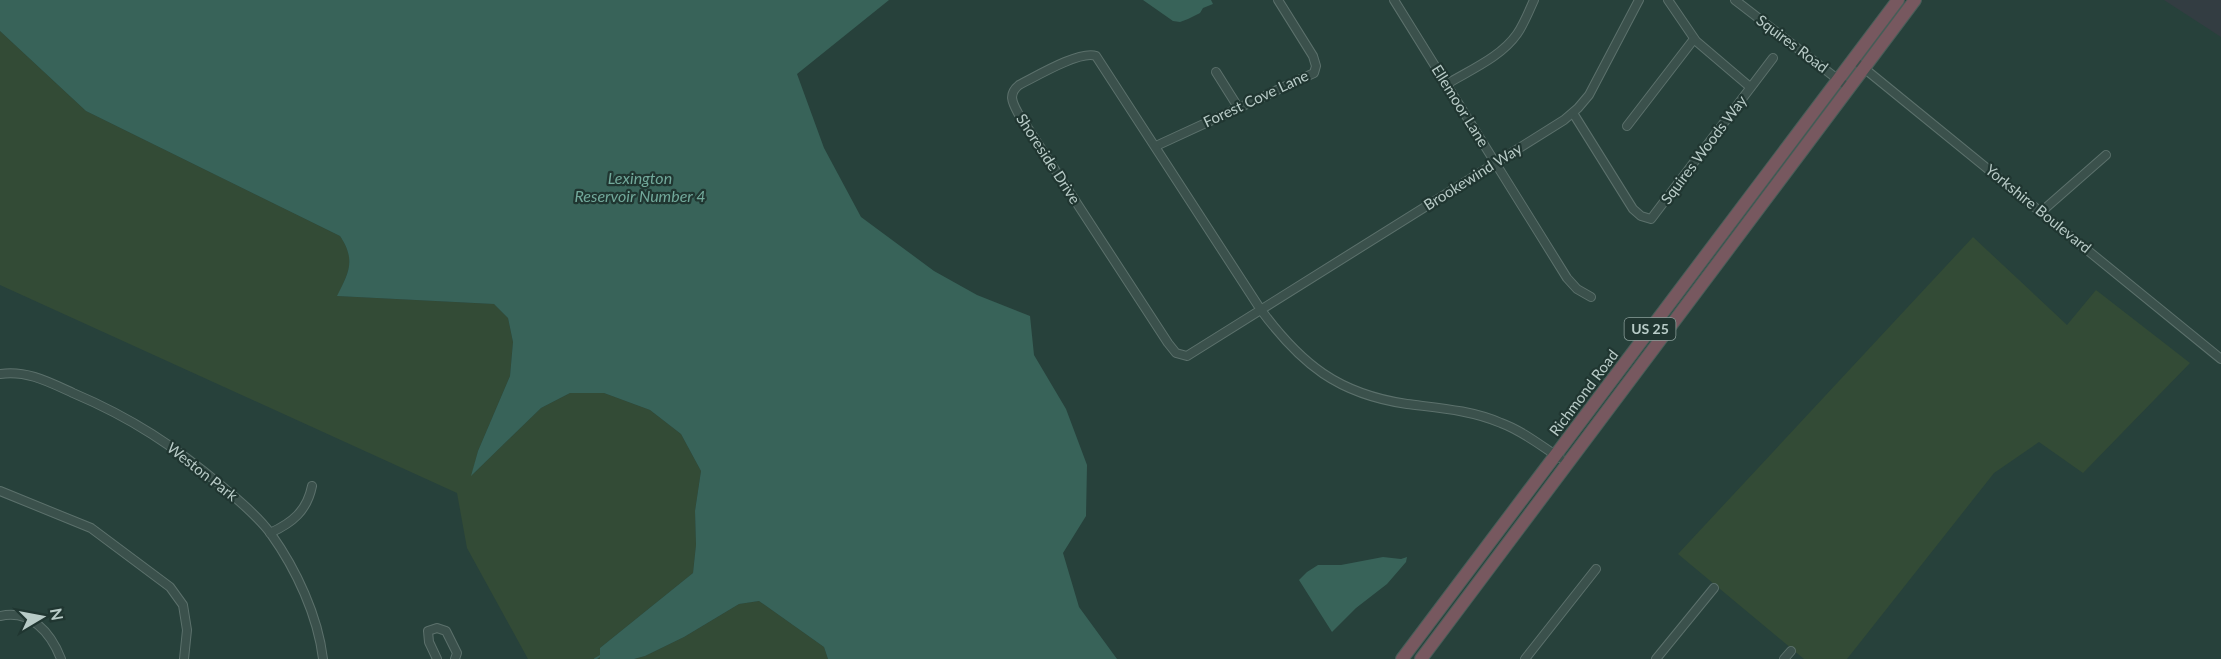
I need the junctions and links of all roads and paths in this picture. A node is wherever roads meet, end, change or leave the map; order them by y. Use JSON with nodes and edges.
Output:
{"nodes":[{"id":1,"x":1278,"y":0,"type":"edge"},
{"id":2,"x":1394,"y":0,"type":"edge"},
{"id":3,"x":1534,"y":0,"type":"edge"},
{"id":4,"x":1639,"y":0,"type":"edge"},
{"id":5,"x":1668,"y":0,"type":"edge"},
{"id":6,"x":1735,"y":0,"type":"edge"},
{"id":7,"x":1898,"y":0,"type":"edge"},
{"id":8,"x":1915,"y":0,"type":"edge"},
{"id":9,"x":1694,"y":39,"type":"junction"},
{"id":10,"x":1773,"y":58,"type":"dead end"},
{"id":11,"x":1859,"y":64,"type":"junction"},
{"id":12,"x":1216,"y":72,"type":"dead end"},
{"id":13,"x":1844,"y":83,"type":"junction"},
{"id":14,"x":1447,"y":84,"type":"junction"},
{"id":15,"x":1750,"y":87,"type":"junction"},
{"id":16,"x":1238,"y":107,"type":"junction"},
{"id":17,"x":1573,"y":113,"type":"junction"},
{"id":18,"x":1627,"y":126,"type":"dead end"},
{"id":19,"x":1156,"y":146,"type":"junction"},
{"id":20,"x":2106,"y":155,"type":"dead end"},
{"id":21,"x":1496,"y":163,"type":"junction"},
{"id":22,"x":2041,"y":212,"type":"junction"},
{"id":23,"x":1591,"y":297,"type":"dead end"},
{"id":24,"x":1261,"y":310,"type":"junction"},
{"id":25,"x":2221,"y":359,"type":"edge"},
{"id":26,"x":0,"y":374,"type":"edge"},
{"id":27,"x":1556,"y":456,"type":"junction"},
{"id":28,"x":1568,"y":464,"type":"junction"},
{"id":29,"x":312,"y":486,"type":"dead end"},
{"id":30,"x":0,"y":491,"type":"edge"},
{"id":31,"x":270,"y":533,"type":"junction"},
{"id":32,"x":1596,"y":569,"type":"dead end"},
{"id":33,"x":1714,"y":588,"type":"dead end"},
{"id":34,"x":0,"y":616,"type":"edge"},
{"id":35,"x":1791,"y":651,"type":"dead end"},
{"id":36,"x":62,"y":659,"type":"edge"},
{"id":37,"x":184,"y":659,"type":"edge"},
{"id":38,"x":323,"y":659,"type":"edge"},
{"id":39,"x":437,"y":659,"type":"edge"},
{"id":40,"x":455,"y":659,"type":"edge"},
{"id":41,"x":1402,"y":659,"type":"edge"},
{"id":42,"x":1421,"y":659,"type":"edge"},
{"id":43,"x":1526,"y":659,"type":"edge"},
{"id":44,"x":1656,"y":659,"type":"edge"},
{"id":45,"x":1784,"y":659,"type":"edge"}],
"edges":[{"from":1,"to":16,"type":"street","name":"Forest Cove Lane"},
{"from":2,"to":14,"type":"street","name":"Ellemoor Lane"},
{"from":3,"to":14,"type":"street"},
{"from":4,"to":17,"type":"street","name":"Brookewind Way"},
{"from":5,"to":9,"type":"street","name":"Squires Woods Way"},
{"from":6,"to":13,"type":"street","name":"Squires Road"},
{"from":7,"to":11,"type":"highway","name":"Richmond Road","number":"US 25"},
{"from":8,"to":11,"type":"highway","name":"Richmond Road","number":"US 25"},
{"from":9,"to":15,"type":"street","name":"Squires Woods Way"},
{"from":9,"to":18,"type":"street"},
{"from":10,"to":15,"type":"street","name":"Squires Woods Way"},
{"from":11,"to":13,"type":"highway","name":"Richmond Road","number":"US 25"},
{"from":11,"to":22,"type":"street","name":"Yorkshire Boulevard"},
{"from":12,"to":16,"type":"street"},
{"from":13,"to":27,"type":"highway","name":"Richmond Road","number":"US 25"},
{"from":13,"to":28,"type":"highway","name":"Richmond Road","number":"US 25"},
{"from":14,"to":21,"type":"street","name":"Ellemoor Lane"},
{"from":15,"to":17,"type":"street","name":"Squires Woods Way"},
{"from":16,"to":19,"type":"street","name":"Forest Cove Lane"},
{"from":17,"to":21,"type":"street","name":"Brookewind Way"},
{"from":19,"to":24,"type":"street","name":"Shoreside Drive"},
{"from":19,"to":24,"type":"street","name":"Shoreside Drive"},
{"from":20,"to":22,"type":"street"},
{"from":21,"to":23,"type":"street","name":"Ellemoor Lane"},
{"from":21,"to":24,"type":"street","name":"Brookewind Way"},
{"from":22,"to":25,"type":"street","name":"Yorkshire Boulevard"},
{"from":24,"to":27,"type":"street","name":"Shoreside Drive"},
{"from":26,"to":31,"type":"street","name":"Weston Park"},
{"from":27,"to":28,"type":"street","name":"Shoreside Drive"},
{"from":27,"to":41,"type":"highway","name":"Richmond Road","number":"US 25"},
{"from":28,"to":42,"type":"highway","name":"Richmond Road","number":"US 25"},
{"from":29,"to":31,"type":"street"},
{"from":30,"to":37,"type":"street"},
{"from":31,"to":38,"type":"street","name":"Weston Park"},
{"from":32,"to":43,"type":"street"},
{"from":33,"to":44,"type":"street"},
{"from":34,"to":36,"type":"street"},
{"from":35,"to":45,"type":"street"},
{"from":39,"to":40,"type":"street"}]}
